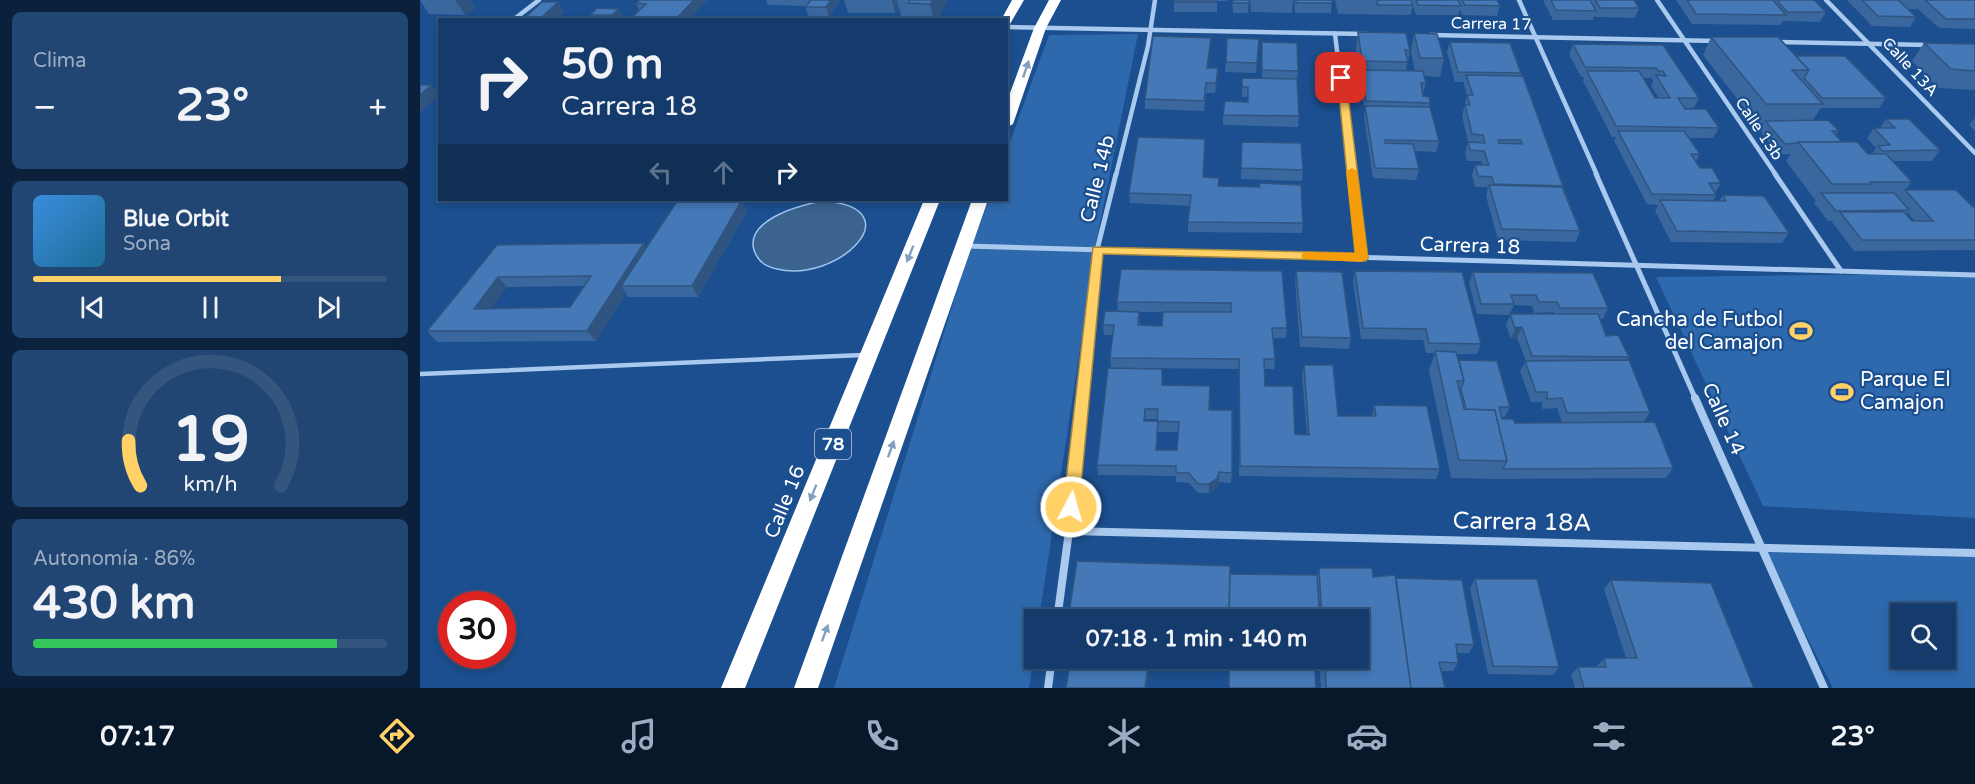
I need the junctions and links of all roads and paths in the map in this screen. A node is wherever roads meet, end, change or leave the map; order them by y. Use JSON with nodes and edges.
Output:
{"nodes":[{"id":1,"x":539,"y":0,"type":"edge"},
{"id":2,"x":1018,"y":0,"type":"edge"},
{"id":3,"x":1054,"y":0,"type":"edge"},
{"id":4,"x":1155,"y":0,"type":"edge"},
{"id":5,"x":1519,"y":0,"type":"edge"},
{"id":6,"x":1657,"y":0,"type":"edge"},
{"id":7,"x":1826,"y":0,"type":"edge"},
{"id":8,"x":516,"y":18,"type":"edge"},
{"id":9,"x":1008,"y":18,"type":"edge"},
{"id":10,"x":1008,"y":27,"type":"edge"},
{"id":11,"x":1040,"y":28,"type":"junction"},
{"id":12,"x":1151,"y":30,"type":"junction"},
{"id":13,"x":1335,"y":34,"type":"junction"},
{"id":14,"x":1371,"y":34,"type":"edge"},
{"id":15,"x":1418,"y":35,"type":"edge"},
{"id":16,"x":1537,"y":37,"type":"junction"},
{"id":17,"x":1684,"y":40,"type":"junction"},
{"id":18,"x":1719,"y":41,"type":"edge"},
{"id":19,"x":1766,"y":42,"type":"edge"},
{"id":20,"x":1871,"y":44,"type":"junction"},
{"id":21,"x":1940,"y":45,"type":"edge"},
{"id":22,"x":1008,"y":118,"type":"edge"},
{"id":23,"x":1975,"y":153,"type":"edge"},
{"id":24,"x":932,"y":201,"type":"edge"},
{"id":25,"x":980,"y":201,"type":"edge"},
{"id":26,"x":964,"y":246,"type":"junction"},
{"id":27,"x":1097,"y":250,"type":"junction"},
{"id":28,"x":1362,"y":258,"type":"junction"},
{"id":29,"x":1637,"y":265,"type":"junction"},
{"id":30,"x":1841,"y":271,"type":"junction"},
{"id":31,"x":1975,"y":275,"type":"edge"},
{"id":32,"x":869,"y":355,"type":"junction"},
{"id":33,"x":420,"y":374,"type":"edge"},
{"id":34,"x":1069,"y":531,"type":"junction"},
{"id":35,"x":1762,"y":548,"type":"junction"},
{"id":36,"x":1975,"y":553,"type":"edge"},
{"id":37,"x":1058,"y":609,"type":"edge"},
{"id":38,"x":1051,"y":669,"type":"edge"},
{"id":39,"x":733,"y":688,"type":"edge"},
{"id":40,"x":806,"y":688,"type":"edge"},
{"id":41,"x":1048,"y":688,"type":"edge"},
{"id":42,"x":1824,"y":688,"type":"edge"}],
"edges":[{"from":1,"to":8,"type":"street"},
{"from":2,"to":9,"type":"highway"},
{"from":3,"to":11,"type":"highway"},
{"from":4,"to":12,"type":"street","name":"Calle 14b"},
{"from":5,"to":16,"type":"street","name":"Calle 14"},
{"from":6,"to":17,"type":"street","name":"Calle 13b"},
{"from":7,"to":20,"type":"street","name":"Calle 13A"},
{"from":10,"to":11,"type":"street"},
{"from":11,"to":12,"type":"street"},
{"from":22,"to":11,"type":"highway","one_way":true},
{"from":12,"to":13,"type":"street"},
{"from":12,"to":27,"type":"street","name":"Calle 14b"},
{"from":13,"to":14,"type":"street"},
{"from":13,"to":28,"type":"street"},
{"from":15,"to":16,"type":"street","name":"Carrera 17"},
{"from":16,"to":17,"type":"street","name":"Carrera 17"},
{"from":16,"to":29,"type":"street","name":"Calle 14"},
{"from":17,"to":18,"type":"street","name":"Carrera 17"},
{"from":17,"to":30,"type":"street","name":"Calle 13b"},
{"from":19,"to":20,"type":"street"},
{"from":20,"to":21,"type":"street"},
{"from":20,"to":23,"type":"street","name":"Calle 13A"},
{"from":24,"to":32,"type":"highway","name":"Calle 16","number":"78","one_way":true},
{"from":25,"to":26,"type":"highway"},
{"from":26,"to":27,"type":"street","name":"Carrera 18"},
{"from":40,"to":26,"type":"highway","one_way":true},
{"from":27,"to":28,"type":"street","name":"Carrera 18"},
{"from":27,"to":34,"type":"street","name":"Calle 14b"},
{"from":28,"to":29,"type":"street","name":"Carrera 18"},
{"from":29,"to":30,"type":"street","name":"Carrera 18"},
{"from":29,"to":35,"type":"street","name":"Calle 14"},
{"from":30,"to":31,"type":"street","name":"Carrera 18"},
{"from":32,"to":33,"type":"lane"},
{"from":32,"to":39,"type":"highway","name":"Calle 16","number":"78","one_way":true},
{"from":34,"to":35,"type":"street","name":"Carrera 18A"},
{"from":34,"to":37,"type":"street","name":"Calle 14b"},
{"from":35,"to":36,"type":"street","name":"Carrera 18A"},
{"from":35,"to":42,"type":"street","name":"Calle 14"},
{"from":38,"to":41,"type":"street"}]}
